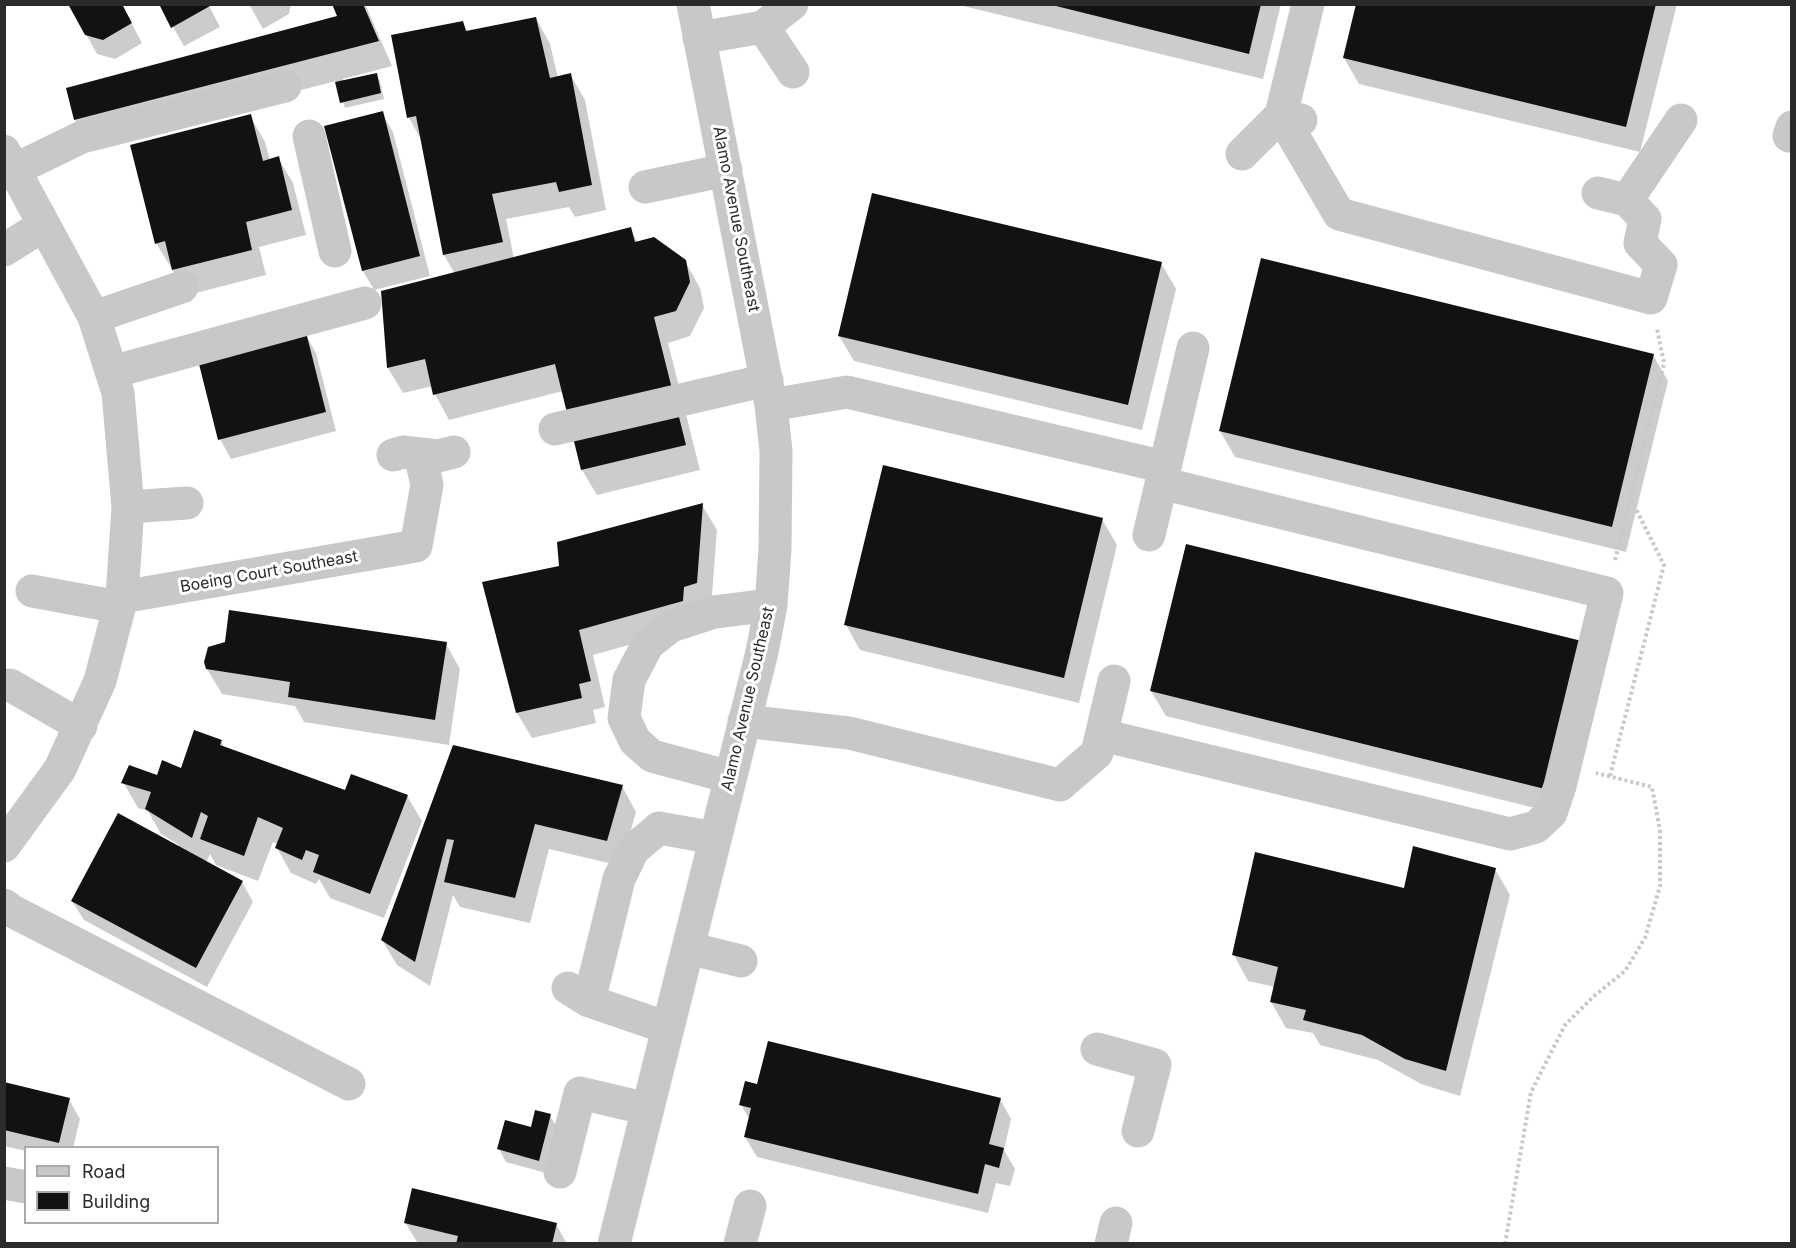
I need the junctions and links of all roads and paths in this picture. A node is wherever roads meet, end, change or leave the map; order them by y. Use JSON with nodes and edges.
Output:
{"nodes":[{"id":1,"x":693,"y":4,"type":"edge"},
{"id":2,"x":792,"y":4,"type":"edge"},
{"id":3,"x":1308,"y":4,"type":"edge"},
{"id":4,"x":764,"y":27,"type":"junction"},
{"id":5,"x":699,"y":38,"type":"junction"},
{"id":6,"x":793,"y":72,"type":"dead end"},
{"id":7,"x":285,"y":86,"type":"dead end"},
{"id":8,"x":1293,"y":118,"type":"junction"},
{"id":9,"x":1681,"y":120,"type":"dead end"},
{"id":10,"x":309,"y":136,"type":"dead end"},
{"id":11,"x":1242,"y":154,"type":"dead end"},
{"id":12,"x":9,"y":160,"type":"edge"},
{"id":13,"x":726,"y":170,"type":"junction"},
{"id":14,"x":645,"y":187,"type":"dead end"},
{"id":15,"x":44,"y":225,"type":"junction"},
{"id":16,"x":4,"y":250,"type":"edge"},
{"id":17,"x":335,"y":250,"type":"dead end"},
{"id":18,"x":182,"y":287,"type":"dead end"},
{"id":19,"x":1651,"y":298,"type":"junction"},
{"id":20,"x":365,"y":303,"type":"dead end"},
{"id":21,"x":94,"y":317,"type":"junction"},
{"id":22,"x":1193,"y":348,"type":"dead end"},
{"id":23,"x":112,"y":372,"type":"junction"},
{"id":24,"x":769,"y":393,"type":"junction"},
{"id":25,"x":555,"y":429,"type":"dead end"},
{"id":26,"x":454,"y":452,"type":"dead end"},
{"id":27,"x":1163,"y":475,"type":"junction"},
{"id":28,"x":1630,"y":497,"type":"junction"},
{"id":29,"x":187,"y":503,"type":"dead end"},
{"id":30,"x":128,"y":507,"type":"junction"},
{"id":31,"x":1149,"y":535,"type":"dead end"},
{"id":32,"x":32,"y":591,"type":"dead end"},
{"id":33,"x":1607,"y":593,"type":"junction"},
{"id":34,"x":121,"y":602,"type":"junction"},
{"id":35,"x":771,"y":605,"type":"junction"},
{"id":36,"x":1114,"y":681,"type":"dead end"},
{"id":37,"x":10,"y":685,"type":"dead end"},
{"id":38,"x":744,"y":721,"type":"junction"},
{"id":39,"x":81,"y":726,"type":"junction"},
{"id":40,"x":1102,"y":735,"type":"junction"},
{"id":41,"x":1565,"y":766,"type":"junction"},
{"id":42,"x":1610,"y":776,"type":"junction"},
{"id":43,"x":730,"y":777,"type":"junction"},
{"id":44,"x":7,"y":836,"type":"edge"},
{"id":45,"x":715,"y":838,"type":"junction"},
{"id":46,"x":4,"y":905,"type":"edge"},
{"id":47,"x":688,"y":948,"type":"junction"},
{"id":48,"x":741,"y":961,"type":"dead end"},
{"id":49,"x":668,"y":1028,"type":"junction"},
{"id":50,"x":1097,"y":1049,"type":"dead end"},
{"id":51,"x":349,"y":1084,"type":"dead end"},
{"id":52,"x":648,"y":1109,"type":"junction"},
{"id":53,"x":1138,"y":1131,"type":"dead end"},
{"id":54,"x":560,"y":1172,"type":"dead end"},
{"id":55,"x":4,"y":1183,"type":"edge"},
{"id":56,"x":24,"y":1187,"type":"edge"},
{"id":57,"x":750,"y":1206,"type":"dead end"},
{"id":58,"x":614,"y":1244,"type":"edge"},
{"id":59,"x":740,"y":1244,"type":"edge"},
{"id":60,"x":1505,"y":1244,"type":"edge"}],
"edges":[{"from":1,"to":5,"type":"street","name":"Alamo Avenue Southeast"},
{"from":2,"to":4,"type":"street"},
{"from":3,"to":8,"type":"street"},
{"from":4,"to":5,"type":"street"},
{"from":4,"to":6,"type":"street"},
{"from":5,"to":13,"type":"street","name":"Alamo Avenue Southeast"},
{"from":7,"to":12,"type":"street"},
{"from":8,"to":11,"type":"street"},
{"from":8,"to":19,"type":"street"},
{"from":9,"to":19,"type":"street"},
{"from":10,"to":17,"type":"street"},
{"from":12,"to":15,"type":"street"},
{"from":13,"to":14,"type":"street"},
{"from":13,"to":24,"type":"street","name":"Alamo Avenue Southeast"},
{"from":15,"to":16,"type":"street"},
{"from":15,"to":21,"type":"street"},
{"from":18,"to":21,"type":"street"},
{"from":19,"to":28,"type":"path"},
{"from":20,"to":23,"type":"street"},
{"from":21,"to":23,"type":"street"},
{"from":22,"to":27,"type":"street"},
{"from":23,"to":30,"type":"street"},
{"from":24,"to":25,"type":"street"},
{"from":24,"to":27,"type":"street"},
{"from":24,"to":35,"type":"street","name":"Alamo Avenue Southeast"},
{"from":26,"to":34,"type":"street","name":"Boeing Court Southeast"},
{"from":27,"to":31,"type":"street"},
{"from":27,"to":33,"type":"street"},
{"from":28,"to":33,"type":"path"},
{"from":28,"to":42,"type":"path"},
{"from":29,"to":30,"type":"street"},
{"from":30,"to":34,"type":"street"},
{"from":32,"to":34,"type":"street"},
{"from":33,"to":41,"type":"street"},
{"from":34,"to":39,"type":"street"},
{"from":35,"to":38,"type":"street","name":"Alamo Avenue Southeast"},
{"from":35,"to":43,"type":"street"},
{"from":36,"to":40,"type":"street"},
{"from":37,"to":39,"type":"street"},
{"from":38,"to":40,"type":"street"},
{"from":38,"to":43,"type":"street","name":"Alamo Avenue Southeast"},
{"from":39,"to":44,"type":"street"},
{"from":40,"to":41,"type":"street"},
{"from":41,"to":42,"type":"path"},
{"from":42,"to":60,"type":"path"},
{"from":43,"to":45,"type":"street","name":"Alamo Avenue Southeast"},
{"from":45,"to":47,"type":"street","name":"Alamo Avenue Southeast"},
{"from":45,"to":49,"type":"street"},
{"from":46,"to":51,"type":"street"},
{"from":47,"to":48,"type":"street"},
{"from":47,"to":49,"type":"street","name":"Alamo Avenue Southeast"},
{"from":49,"to":52,"type":"street","name":"Alamo Avenue Southeast"},
{"from":50,"to":53,"type":"street"},
{"from":52,"to":54,"type":"street"},
{"from":52,"to":58,"type":"street","name":"Alamo Avenue Southeast"},
{"from":55,"to":56,"type":"street"},
{"from":57,"to":59,"type":"street"}]}
